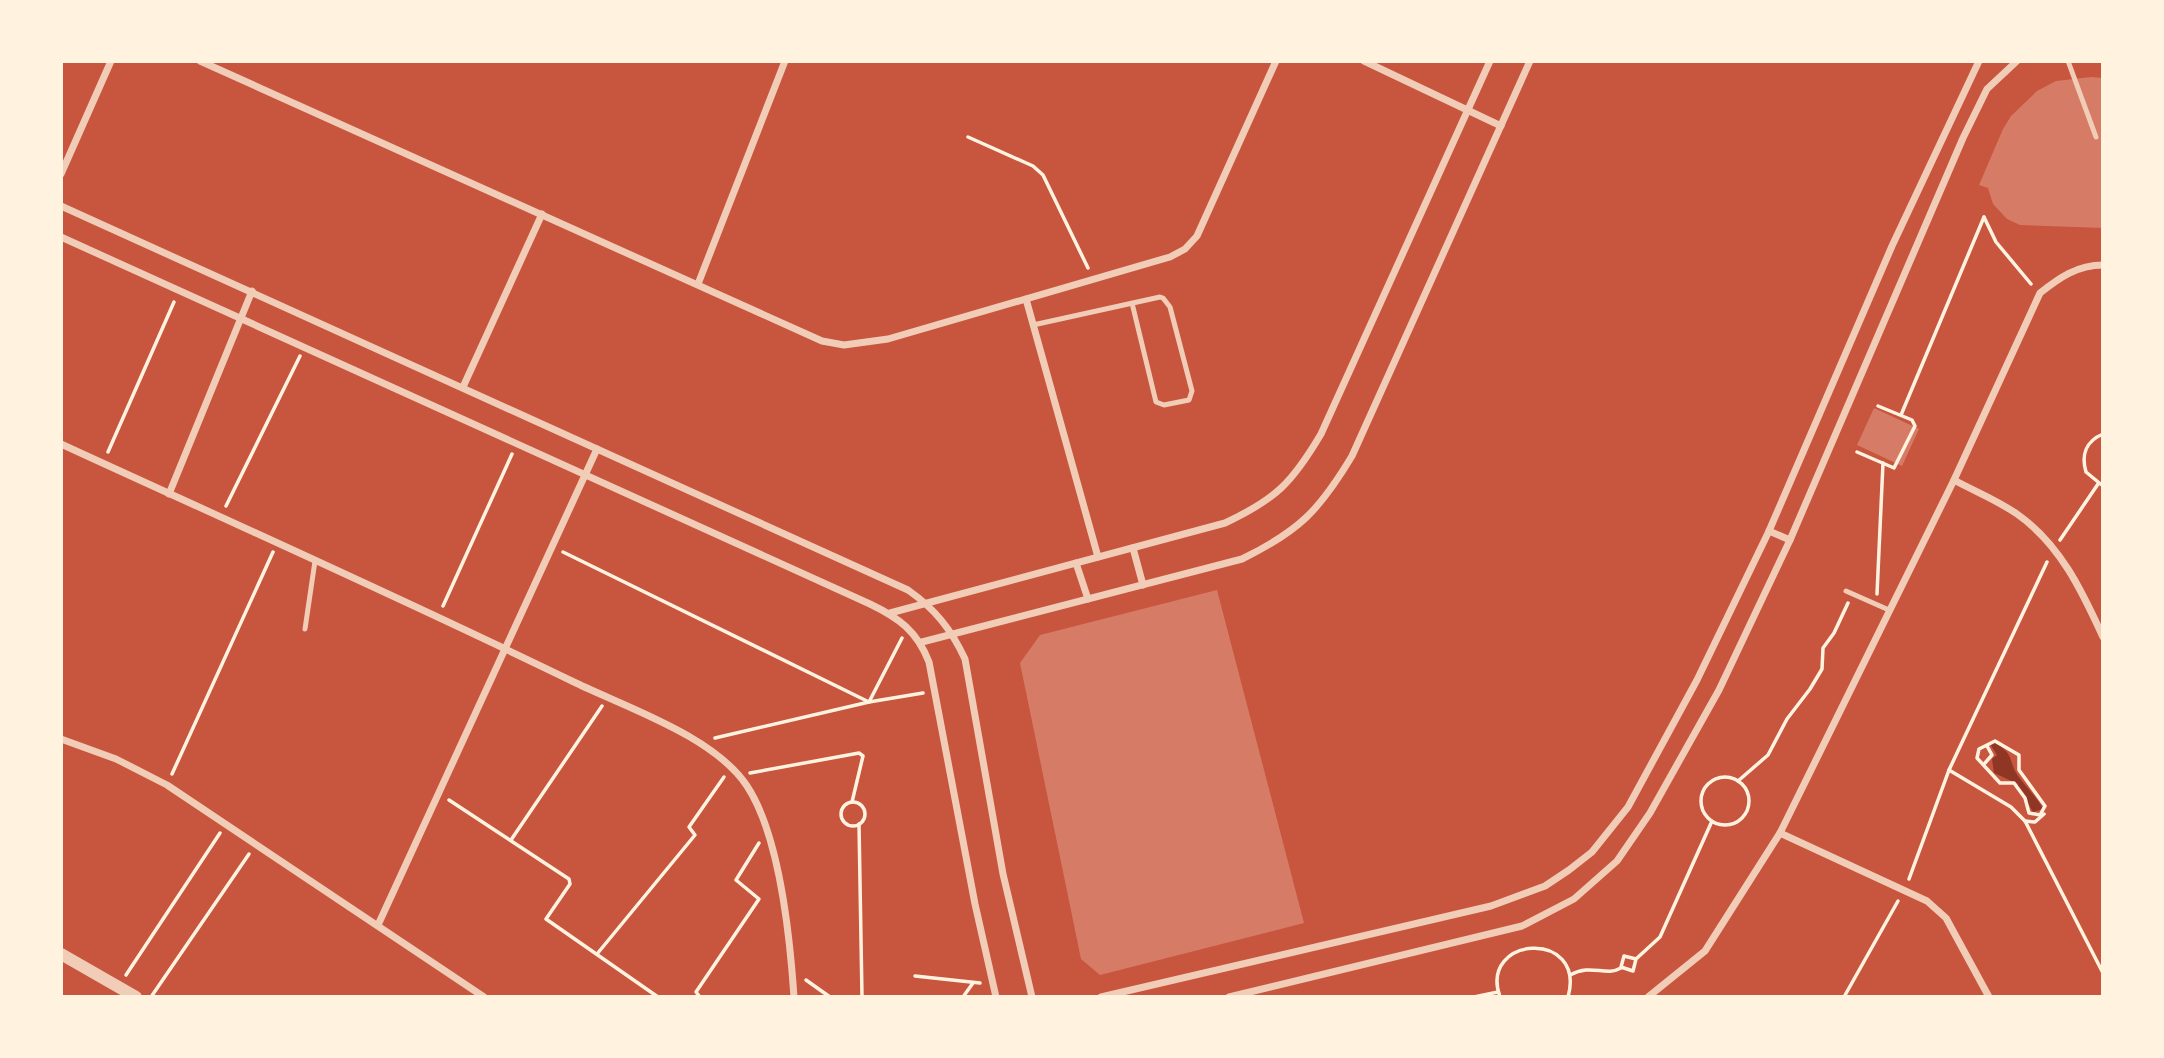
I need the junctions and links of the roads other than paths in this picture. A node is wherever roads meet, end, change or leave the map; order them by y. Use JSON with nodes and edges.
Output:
{"nodes":[{"id":1,"x":111,"y":61,"type":"edge"},
{"id":2,"x":200,"y":61,"type":"edge"},
{"id":3,"x":785,"y":61,"type":"edge"},
{"id":4,"x":1276,"y":61,"type":"edge"},
{"id":5,"x":1364,"y":61,"type":"edge"},
{"id":6,"x":1490,"y":61,"type":"edge"},
{"id":7,"x":1530,"y":61,"type":"edge"},
{"id":8,"x":1979,"y":61,"type":"edge"},
{"id":9,"x":2017,"y":61,"type":"edge"},
{"id":10,"x":2068,"y":61,"type":"edge"},
{"id":11,"x":1467,"y":110,"type":"junction"},
{"id":12,"x":1501,"y":126,"type":"junction"},
{"id":13,"x":1947,"y":129,"type":"junction"},
{"id":14,"x":2096,"y":137,"type":"dead end"},
{"id":15,"x":1963,"y":138,"type":"junction"},
{"id":16,"x":61,"y":174,"type":"edge"},
{"id":17,"x":61,"y":206,"type":"edge"},
{"id":18,"x":542,"y":214,"type":"junction"},
{"id":19,"x":61,"y":237,"type":"edge"},
{"id":20,"x":2103,"y":265,"type":"edge"},
{"id":21,"x":698,"y":284,"type":"junction"},
{"id":22,"x":251,"y":291,"type":"junction"},
{"id":23,"x":1026,"y":299,"type":"junction"},
{"id":24,"x":1132,"y":303,"type":"junction"},
{"id":25,"x":240,"y":319,"type":"junction"},
{"id":26,"x":1033,"y":326,"type":"junction"},
{"id":27,"x":463,"y":387,"type":"junction"},
{"id":28,"x":61,"y":444,"type":"edge"},
{"id":29,"x":597,"y":449,"type":"junction"},
{"id":30,"x":584,"y":477,"type":"junction"},
{"id":31,"x":1954,"y":480,"type":"junction"},
{"id":32,"x":169,"y":494,"type":"junction"},
{"id":33,"x":1769,"y":531,"type":"junction"},
{"id":34,"x":1790,"y":540,"type":"junction"},
{"id":35,"x":1133,"y":548,"type":"junction"},
{"id":36,"x":1098,"y":557,"type":"junction"},
{"id":37,"x":315,"y":561,"type":"junction"},
{"id":38,"x":1076,"y":563,"type":"junction"},
{"id":39,"x":1143,"y":585,"type":"junction"},
{"id":40,"x":1849,"y":592,"type":"road end"},
{"id":41,"x":1088,"y":599,"type":"junction"},
{"id":42,"x":928,"y":604,"type":"junction"},
{"id":43,"x":1889,"y":610,"type":"junction"},
{"id":44,"x":890,"y":613,"type":"junction"},
{"id":45,"x":305,"y":629,"type":"dead end"},
{"id":46,"x":954,"y":634,"type":"junction"},
{"id":47,"x":2103,"y":637,"type":"edge"},
{"id":48,"x":922,"y":642,"type":"junction"},
{"id":49,"x":505,"y":648,"type":"junction"},
{"id":50,"x":61,"y":739,"type":"edge"},
{"id":51,"x":1780,"y":833,"type":"junction"},
{"id":52,"x":378,"y":925,"type":"junction"},
{"id":53,"x":61,"y":954,"type":"edge"},
{"id":54,"x":136,"y":997,"type":"edge"},
{"id":55,"x":484,"y":997,"type":"edge"},
{"id":56,"x":794,"y":997,"type":"edge"},
{"id":57,"x":996,"y":997,"type":"edge"},
{"id":58,"x":1032,"y":997,"type":"edge"},
{"id":59,"x":1101,"y":997,"type":"edge"},
{"id":60,"x":1229,"y":997,"type":"edge"},
{"id":61,"x":1648,"y":997,"type":"edge"},
{"id":62,"x":1989,"y":997,"type":"edge"}],
"edges":[{"from":1,"to":16,"type":"street"},
{"from":2,"to":18,"type":"street"},
{"from":3,"to":21,"type":"street"},
{"from":4,"to":23,"type":"street"},
{"from":5,"to":11,"type":"street"},
{"from":6,"to":11,"type":"street"},
{"from":7,"to":12,"type":"street"},
{"from":8,"to":13,"type":"street"},
{"from":9,"to":15,"type":"street"},
{"from":10,"to":14,"type":"lane"},
{"from":11,"to":12,"type":"street"},
{"from":11,"to":35,"type":"street"},
{"from":12,"to":39,"type":"street"},
{"from":13,"to":15,"type":"street"},
{"from":13,"to":33,"type":"street"},
{"from":15,"to":34,"type":"street"},
{"from":17,"to":22,"type":"street"},
{"from":18,"to":21,"type":"street"},
{"from":18,"to":27,"type":"street"},
{"from":19,"to":25,"type":"street"},
{"from":20,"to":31,"type":"street"},
{"from":21,"to":23,"type":"street"},
{"from":22,"to":25,"type":"street"},
{"from":22,"to":27,"type":"street"},
{"from":23,"to":26,"type":"street"},
{"from":24,"to":24,"type":"lane"},
{"from":24,"to":26,"type":"lane"},
{"from":25,"to":30,"type":"street"},
{"from":25,"to":32,"type":"street"},
{"from":26,"to":36,"type":"street"},
{"from":27,"to":29,"type":"street"},
{"from":28,"to":32,"type":"street"},
{"from":29,"to":30,"type":"street"},
{"from":29,"to":42,"type":"street"},
{"from":30,"to":44,"type":"street"},
{"from":30,"to":49,"type":"street"},
{"from":31,"to":43,"type":"street"},
{"from":31,"to":47,"type":"street"},
{"from":32,"to":37,"type":"street"},
{"from":33,"to":34,"type":"street"},
{"from":33,"to":59,"type":"street"},
{"from":34,"to":60,"type":"street"},
{"from":35,"to":36,"type":"street"},
{"from":35,"to":39,"type":"street"},
{"from":36,"to":38,"type":"street"},
{"from":37,"to":45,"type":"lane"},
{"from":37,"to":49,"type":"street"},
{"from":38,"to":41,"type":"street"},
{"from":38,"to":42,"type":"street"},
{"from":39,"to":41,"type":"street"},
{"from":40,"to":43,"type":"lane"},
{"from":41,"to":46,"type":"street"},
{"from":42,"to":44,"type":"street"},
{"from":42,"to":46,"type":"street"},
{"from":43,"to":51,"type":"street"},
{"from":44,"to":48,"type":"street"},
{"from":46,"to":48,"type":"street"},
{"from":46,"to":58,"type":"street"},
{"from":48,"to":57,"type":"street"},
{"from":49,"to":52,"type":"street"},
{"from":49,"to":56,"type":"street"},
{"from":50,"to":52,"type":"street"},
{"from":51,"to":61,"type":"street"},
{"from":51,"to":62,"type":"street"},
{"from":52,"to":55,"type":"street"},
{"from":53,"to":54,"type":"street"}]}
